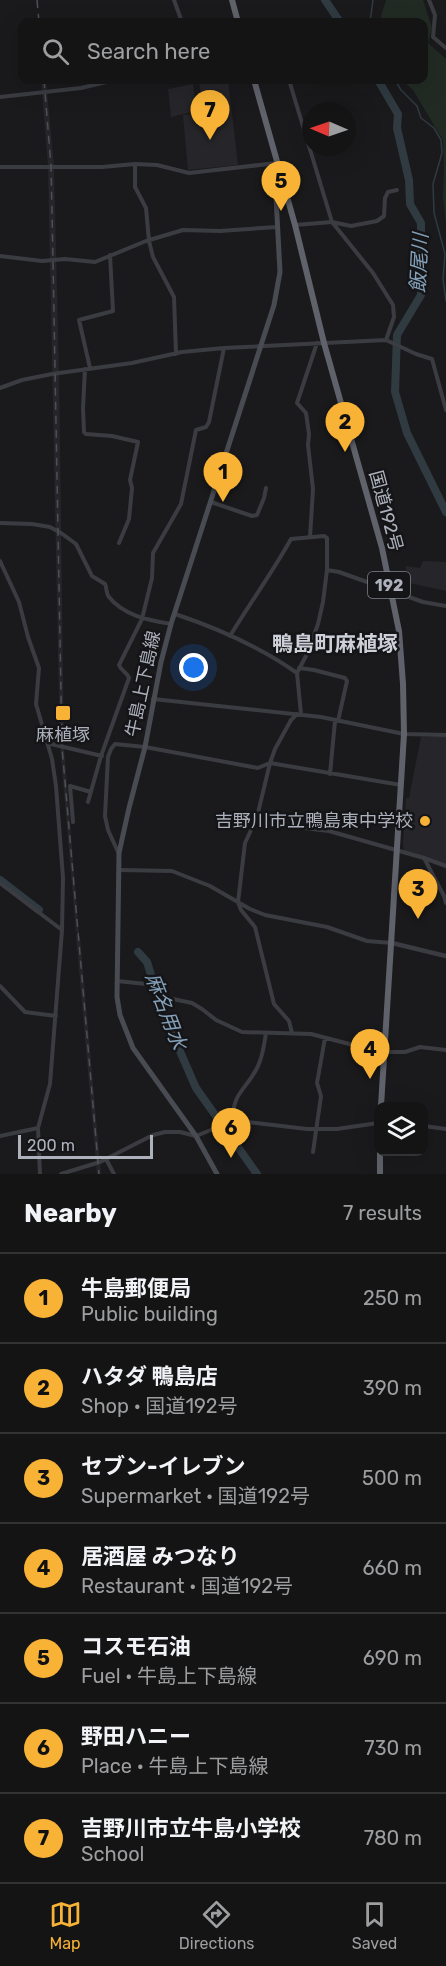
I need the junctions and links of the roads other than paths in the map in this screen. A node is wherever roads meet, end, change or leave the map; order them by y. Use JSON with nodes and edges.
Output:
{"nodes":[{"id":1,"x":174,"y":0,"type":"edge"},
{"id":2,"x":232,"y":0,"type":"edge"},
{"id":3,"x":429,"y":0,"type":"edge"},
{"id":4,"x":181,"y":18,"type":"edge"},
{"id":5,"x":237,"y":18,"type":"edge"},
{"id":6,"x":446,"y":48,"type":"edge"},
{"id":7,"x":98,"y":84,"type":"edge"},
{"id":8,"x":255,"y":84,"type":"edge"},
{"id":9,"x":290,"y":84,"type":"edge"},
{"id":10,"x":0,"y":97,"type":"edge"},
{"id":11,"x":277,"y":163,"type":"junction"},
{"id":12,"x":135,"y":164,"type":"junction"},
{"id":13,"x":0,"y":167,"type":"edge"},
{"id":14,"x":285,"y":189,"type":"junction"},
{"id":15,"x":397,"y":190,"type":"dead end"},
{"id":16,"x":332,"y":222,"type":"junction"},
{"id":17,"x":295,"y":225,"type":"junction"},
{"id":18,"x":277,"y":227,"type":"junction"},
{"id":19,"x":149,"y":241,"type":"junction"},
{"id":20,"x":110,"y":255,"type":"junction"},
{"id":21,"x":0,"y":256,"type":"edge"},
{"id":22,"x":387,"y":341,"type":"junction"},
{"id":23,"x":320,"y":343,"type":"junction"},
{"id":24,"x":261,"y":346,"type":"junction"},
{"id":25,"x":224,"y":348,"type":"junction"},
{"id":26,"x":176,"y":354,"type":"junction"},
{"id":27,"x":88,"y":368,"type":"junction"},
{"id":28,"x":0,"y":388,"type":"edge"},
{"id":29,"x":446,"y":410,"type":"edge"},
{"id":30,"x":266,"y":488,"type":"dead end"},
{"id":31,"x":211,"y":502,"type":"junction"},
{"id":32,"x":0,"y":523,"type":"edge"},
{"id":33,"x":310,"y":537,"type":"junction"},
{"id":34,"x":119,"y":543,"type":"dead end"},
{"id":35,"x":0,"y":561,"type":"edge"},
{"id":36,"x":327,"y":570,"type":"junction"},
{"id":37,"x":391,"y":591,"type":"junction"},
{"id":38,"x":446,"y":606,"type":"edge"},
{"id":39,"x":175,"y":614,"type":"junction"},
{"id":40,"x":142,"y":618,"type":"junction"},
{"id":41,"x":171,"y":624,"type":"junction"},
{"id":42,"x":230,"y":636,"type":"junction"},
{"id":43,"x":298,"y":670,"type":"junction"},
{"id":44,"x":153,"y":699,"type":"junction"},
{"id":45,"x":299,"y":714,"type":"junction"},
{"id":46,"x":337,"y":721,"type":"junction"},
{"id":47,"x":405,"y":734,"type":"junction"},
{"id":48,"x":446,"y":735,"type":"edge"},
{"id":49,"x":47,"y":743,"type":"junction"},
{"id":50,"x":145,"y":747,"type":"junction"},
{"id":51,"x":101,"y":756,"type":"junction"},
{"id":52,"x":108,"y":757,"type":"junction"},
{"id":53,"x":270,"y":763,"type":"junction"},
{"id":54,"x":330,"y":774,"type":"junction"},
{"id":55,"x":402,"y":785,"type":"junction"},
{"id":56,"x":91,"y":792,"type":"junction"},
{"id":57,"x":88,"y":802,"type":"dead end"},
{"id":58,"x":73,"y":822,"type":"dead end"},
{"id":59,"x":254,"y":822,"type":"junction"},
{"id":60,"x":398,"y":850,"type":"junction"},
{"id":61,"x":119,"y":853,"type":"junction"},
{"id":62,"x":424,"y":858,"type":"junction"},
{"id":63,"x":446,"y":866,"type":"edge"},
{"id":64,"x":119,"y":870,"type":"junction"},
{"id":65,"x":0,"y":883,"type":"edge"},
{"id":66,"x":238,"y":902,"type":"junction"},
{"id":67,"x":446,"y":903,"type":"edge"},
{"id":68,"x":62,"y":930,"type":"junction"},
{"id":69,"x":392,"y":942,"type":"junction"},
{"id":70,"x":446,"y":956,"type":"edge"},
{"id":71,"x":117,"y":981,"type":"junction"},
{"id":72,"x":0,"y":986,"type":"edge"},
{"id":73,"x":56,"y":1016,"type":"junction"},
{"id":74,"x":266,"y":1033,"type":"junction"},
{"id":75,"x":292,"y":1033,"type":"junction"},
{"id":76,"x":326,"y":1038,"type":"junction"},
{"id":77,"x":446,"y":1050,"type":"edge"},
{"id":78,"x":385,"y":1052,"type":"junction"},
{"id":79,"x":381,"y":1102,"type":"edge"},
{"id":80,"x":230,"y":1122,"type":"junction"},
{"id":81,"x":374,"y":1124,"type":"edge"},
{"id":82,"x":428,"y":1127,"type":"edge"},
{"id":83,"x":38,"y":1128,"type":"junction"},
{"id":84,"x":317,"y":1129,"type":"junction"},
{"id":85,"x":446,"y":1130,"type":"edge"},
{"id":86,"x":0,"y":1136,"type":"edge"},
{"id":87,"x":196,"y":1136,"type":"junction"},
{"id":88,"x":313,"y":1152,"type":"dead end"},
{"id":89,"x":380,"y":1156,"type":"edge"},
{"id":90,"x":106,"y":1159,"type":"junction"},
{"id":91,"x":40,"y":1174,"type":"edge"},
{"id":92,"x":61,"y":1174,"type":"edge"},
{"id":93,"x":114,"y":1174,"type":"edge"},
{"id":94,"x":217,"y":1174,"type":"edge"},
{"id":95,"x":380,"y":1174,"type":"edge"}],
"edges":[{"from":1,"to":4,"type":"street"},
{"from":2,"to":5,"type":"highway"},
{"from":3,"to":6,"type":"street"},
{"from":7,"to":10,"type":"street"},
{"from":8,"to":11,"type":"highway","name":"国道192号","number":"192"},
{"from":9,"to":16,"type":"street"},
{"from":11,"to":12,"type":"street"},
{"from":11,"to":14,"type":"highway","name":"国道192号","number":"192"},
{"from":12,"to":13,"type":"street"},
{"from":12,"to":19,"type":"street"},
{"from":14,"to":17,"type":"highway","name":"国道192号","number":"192"},
{"from":14,"to":18,"type":"main road","name":"牛島上下島線"},
{"from":15,"to":16,"type":"street"},
{"from":16,"to":17,"type":"street"},
{"from":16,"to":22,"type":"street"},
{"from":17,"to":23,"type":"highway","name":"国道192号","number":"192"},
{"from":18,"to":19,"type":"street"},
{"from":18,"to":24,"type":"main road","name":"牛島上下島線"},
{"from":19,"to":20,"type":"street"},
{"from":19,"to":26,"type":"street"},
{"from":20,"to":21,"type":"street"},
{"from":20,"to":27,"type":"street"},
{"from":22,"to":23,"type":"street"},
{"from":22,"to":29,"type":"street"},
{"from":23,"to":24,"type":"street"},
{"from":23,"to":33,"type":"street"},
{"from":23,"to":37,"type":"highway","name":"国道192号","number":"192"},
{"from":24,"to":25,"type":"street"},
{"from":24,"to":31,"type":"main road","name":"牛島上下島線"},
{"from":25,"to":26,"type":"street"},
{"from":25,"to":40,"type":"street"},
{"from":26,"to":27,"type":"street"},
{"from":27,"to":28,"type":"street"},
{"from":27,"to":34,"type":"street"},
{"from":30,"to":31,"type":"street"},
{"from":31,"to":39,"type":"main road","name":"牛島上下島線"},
{"from":32,"to":40,"type":"street"},
{"from":33,"to":36,"type":"street"},
{"from":33,"to":42,"type":"street"},
{"from":35,"to":49,"type":"street"},
{"from":36,"to":37,"type":"street"},
{"from":36,"to":43,"type":"street"},
{"from":37,"to":38,"type":"street"},
{"from":37,"to":47,"type":"highway","name":"国道192号","number":"192"},
{"from":39,"to":41,"type":"main road","name":"牛島上下島線"},
{"from":39,"to":42,"type":"street"},
{"from":40,"to":41,"type":"street"},
{"from":40,"to":51,"type":"street"},
{"from":41,"to":44,"type":"main road","name":"牛島上下島線"},
{"from":42,"to":43,"type":"street"},
{"from":43,"to":45,"type":"street"},
{"from":43,"to":46,"type":"street"},
{"from":44,"to":45,"type":"street"},
{"from":44,"to":50,"type":"main road","name":"牛島上下島線"},
{"from":45,"to":46,"type":"street"},
{"from":45,"to":53,"type":"street"},
{"from":46,"to":47,"type":"street"},
{"from":46,"to":54,"type":"street"},
{"from":47,"to":48,"type":"street"},
{"from":47,"to":55,"type":"highway","name":"国道192号","number":"192"},
{"from":49,"to":51,"type":"street"},
{"from":49,"to":68,"type":"street"},
{"from":50,"to":52,"type":"street"},
{"from":50,"to":53,"type":"street"},
{"from":50,"to":61,"type":"main road","name":"牛島上下島線"},
{"from":51,"to":52,"type":"street"},
{"from":51,"to":56,"type":"street"},
{"from":52,"to":61,"type":"street"},
{"from":53,"to":54,"type":"street"},
{"from":53,"to":59,"type":"street"},
{"from":54,"to":55,"type":"street"},
{"from":55,"to":60,"type":"highway","name":"国道192号","number":"192"},
{"from":56,"to":57,"type":"street"},
{"from":56,"to":58,"type":"street"},
{"from":59,"to":60,"type":"street"},
{"from":59,"to":66,"type":"street"},
{"from":60,"to":62,"type":"street"},
{"from":60,"to":69,"type":"highway","name":"国道192号","number":"192"},
{"from":61,"to":64,"type":"main road","name":"牛島上下島線"},
{"from":62,"to":63,"type":"street"},
{"from":62,"to":67,"type":"street"},
{"from":64,"to":66,"type":"street"},
{"from":64,"to":71,"type":"main road","name":"牛島上下島線"},
{"from":65,"to":68,"type":"street"},
{"from":66,"to":69,"type":"street"},
{"from":66,"to":75,"type":"street"},
{"from":68,"to":73,"type":"street"},
{"from":69,"to":70,"type":"street"},
{"from":69,"to":78,"type":"highway","name":"国道192号","number":"192"},
{"from":71,"to":74,"type":"street"},
{"from":71,"to":87,"type":"main road","name":"牛島上下島線"},
{"from":72,"to":73,"type":"street"},
{"from":73,"to":83,"type":"street"},
{"from":74,"to":75,"type":"street"},
{"from":74,"to":80,"type":"street"},
{"from":75,"to":76,"type":"street"},
{"from":76,"to":78,"type":"street"},
{"from":76,"to":84,"type":"street"},
{"from":77,"to":78,"type":"street"},
{"from":78,"to":79,"type":"highway","name":"国道192号","number":"192"},
{"from":80,"to":84,"type":"street"},
{"from":80,"to":87,"type":"street"},
{"from":81,"to":84,"type":"street"},
{"from":82,"to":85,"type":"street"},
{"from":83,"to":86,"type":"street"},
{"from":83,"to":91,"type":"street"},
{"from":84,"to":88,"type":"street"},
{"from":87,"to":90,"type":"street"},
{"from":87,"to":94,"type":"main road","name":"牛島上下島線"},
{"from":89,"to":95,"type":"highway"},
{"from":90,"to":92,"type":"street"},
{"from":90,"to":93,"type":"street"}]}
